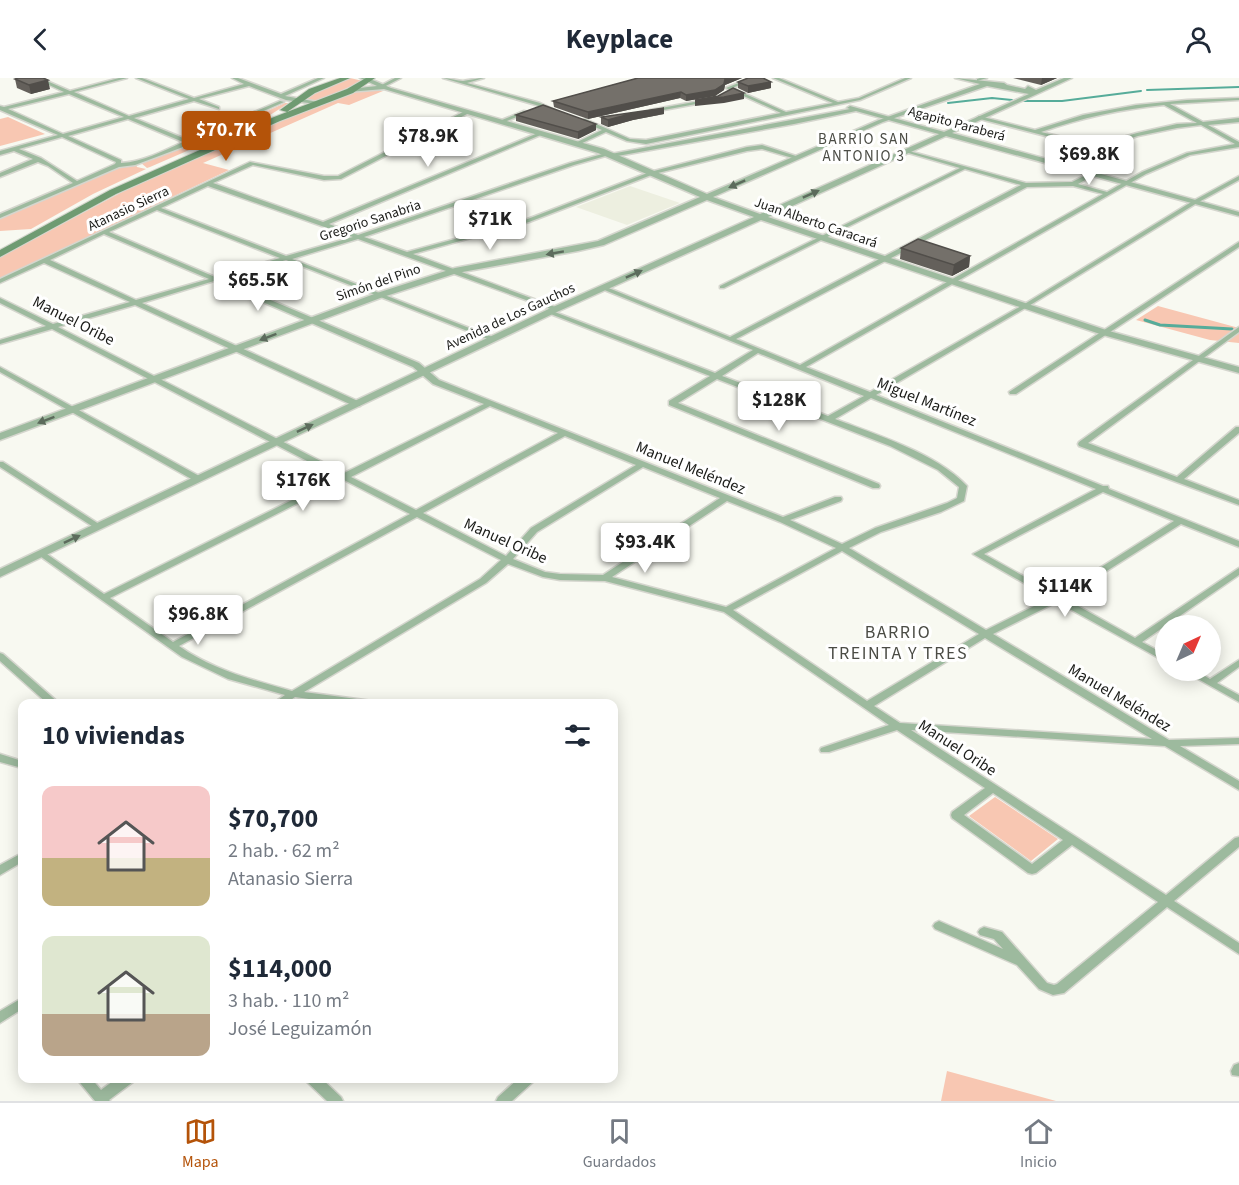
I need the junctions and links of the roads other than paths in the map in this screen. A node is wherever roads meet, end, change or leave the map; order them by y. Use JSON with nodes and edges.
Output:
{"nodes":[{"id":1,"x":36,"y":78,"type":"edge"},
{"id":2,"x":125,"y":78,"type":"edge"},
{"id":3,"x":138,"y":78,"type":"edge"},
{"id":4,"x":234,"y":78,"type":"edge"},
{"id":5,"x":322,"y":78,"type":"edge"},
{"id":6,"x":346,"y":78,"type":"edge"},
{"id":7,"x":399,"y":78,"type":"edge"},
{"id":8,"x":445,"y":78,"type":"edge"},
{"id":9,"x":482,"y":78,"type":"edge"},
{"id":10,"x":755,"y":78,"type":"edge"},
{"id":11,"x":775,"y":78,"type":"edge"},
{"id":12,"x":909,"y":78,"type":"edge"},
{"id":13,"x":958,"y":78,"type":"edge"},
{"id":14,"x":1069,"y":78,"type":"edge"},
{"id":15,"x":367,"y":79,"type":"edge"},
{"id":16,"x":984,"y":81,"type":"edge"},
{"id":17,"x":462,"y":82,"type":"junction"},
{"id":18,"x":249,"y":84,"type":"junction"},
{"id":19,"x":383,"y":88,"type":"junction"},
{"id":20,"x":350,"y":91,"type":"junction"},
{"id":21,"x":1032,"y":91,"type":"junction"},
{"id":22,"x":70,"y":92,"type":"junction"},
{"id":23,"x":193,"y":99,"type":"junction"},
{"id":24,"x":281,"y":99,"type":"junction"},
{"id":25,"x":713,"y":99,"type":"edge"},
{"id":26,"x":1239,"y":99,"type":"edge"},
{"id":27,"x":297,"y":101,"type":"junction"},
{"id":28,"x":555,"y":102,"type":"edge"},
{"id":29,"x":316,"y":103,"type":"junction"},
{"id":30,"x":1165,"y":103,"type":"junction"},
{"id":31,"x":838,"y":104,"type":"junction"},
{"id":32,"x":542,"y":106,"type":"junction"},
{"id":33,"x":217,"y":108,"type":"dead end"},
{"id":34,"x":1,"y":109,"type":"edge"},
{"id":35,"x":854,"y":110,"type":"junction"},
{"id":36,"x":556,"y":111,"type":"edge"},
{"id":37,"x":467,"y":112,"type":"junction"},
{"id":38,"x":644,"y":112,"type":"edge"},
{"id":39,"x":786,"y":114,"type":"junction"},
{"id":40,"x":128,"y":117,"type":"junction"},
{"id":41,"x":979,"y":118,"type":"junction"},
{"id":42,"x":578,"y":119,"type":"edge"},
{"id":43,"x":888,"y":119,"type":"junction"},
{"id":44,"x":600,"y":120,"type":"edge"},
{"id":45,"x":1239,"y":120,"type":"edge"},
{"id":46,"x":500,"y":122,"type":"junction"},
{"id":47,"x":589,"y":122,"type":"junction"},
{"id":48,"x":1203,"y":123,"type":"junction"},
{"id":49,"x":607,"y":130,"type":"junction"},
{"id":50,"x":1035,"y":132,"type":"junction"},
{"id":51,"x":540,"y":134,"type":"junction"},
{"id":52,"x":946,"y":134,"type":"junction"},
{"id":53,"x":62,"y":136,"type":"junction"},
{"id":54,"x":619,"y":136,"type":"junction"},
{"id":55,"x":590,"y":138,"type":"junction"},
{"id":56,"x":189,"y":143,"type":"junction"},
{"id":57,"x":576,"y":144,"type":"junction"},
{"id":58,"x":1239,"y":144,"type":"edge"},
{"id":59,"x":14,"y":149,"type":"junction"},
{"id":60,"x":907,"y":151,"type":"junction"},
{"id":61,"x":0,"y":153,"type":"edge"},
{"id":62,"x":610,"y":155,"type":"junction"},
{"id":63,"x":796,"y":157,"type":"junction"},
{"id":64,"x":39,"y":159,"type":"junction"},
{"id":65,"x":118,"y":165,"type":"junction"},
{"id":66,"x":964,"y":168,"type":"junction"},
{"id":67,"x":652,"y":172,"type":"junction"},
{"id":68,"x":1092,"y":174,"type":"junction"},
{"id":69,"x":0,"y":176,"type":"edge"},
{"id":70,"x":1239,"y":178,"type":"edge"},
{"id":71,"x":76,"y":183,"type":"junction"},
{"id":72,"x":1126,"y":183,"type":"junction"},
{"id":73,"x":209,"y":184,"type":"junction"},
{"id":74,"x":1073,"y":184,"type":"junction"},
{"id":75,"x":1026,"y":185,"type":"junction"},
{"id":76,"x":1109,"y":194,"type":"junction"},
{"id":77,"x":707,"y":197,"type":"junction"},
{"id":78,"x":1195,"y":202,"type":"junction"},
{"id":79,"x":157,"y":207,"type":"junction"},
{"id":80,"x":1239,"y":214,"type":"edge"},
{"id":81,"x":0,"y":216,"type":"edge"},
{"id":82,"x":761,"y":217,"type":"junction"},
{"id":83,"x":324,"y":224,"type":"junction"},
{"id":84,"x":104,"y":232,"type":"junction"},
{"id":85,"x":360,"y":237,"type":"junction"},
{"id":86,"x":821,"y":238,"type":"junction"},
{"id":87,"x":1239,"y":244,"type":"edge"},
{"id":88,"x":0,"y":249,"type":"edge"},
{"id":89,"x":0,"y":254,"type":"edge"},
{"id":90,"x":406,"y":254,"type":"junction"},
{"id":91,"x":287,"y":258,"type":"junction"},
{"id":92,"x":885,"y":259,"type":"junction"},
{"id":93,"x":44,"y":260,"type":"junction"},
{"id":94,"x":455,"y":270,"type":"junction"},
{"id":95,"x":214,"y":280,"type":"junction"},
{"id":96,"x":0,"y":281,"type":"edge"},
{"id":97,"x":953,"y":282,"type":"junction"},
{"id":98,"x":722,"y":287,"type":"dead end"},
{"id":99,"x":604,"y":288,"type":"junction"},
{"id":100,"x":380,"y":295,"type":"junction"},
{"id":101,"x":0,"y":300,"type":"edge"},
{"id":102,"x":136,"y":303,"type":"junction"},
{"id":103,"x":1025,"y":306,"type":"junction"},
{"id":104,"x":553,"y":311,"type":"junction"},
{"id":105,"x":311,"y":321,"type":"junction"},
{"id":106,"x":53,"y":326,"type":"junction"},
{"id":107,"x":1239,"y":329,"type":"edge"},
{"id":108,"x":1106,"y":333,"type":"junction"},
{"id":109,"x":493,"y":339,"type":"junction"},
{"id":110,"x":731,"y":339,"type":"junction"},
{"id":111,"x":0,"y":342,"type":"edge"},
{"id":112,"x":237,"y":349,"type":"junction"},
{"id":113,"x":758,"y":350,"type":"junction"},
{"id":114,"x":1198,"y":359,"type":"junction"},
{"id":115,"x":801,"y":367,"type":"junction"},
{"id":116,"x":0,"y":369,"type":"edge"},
{"id":117,"x":1239,"y":370,"type":"edge"},
{"id":118,"x":424,"y":372,"type":"junction"},
{"id":119,"x":717,"y":376,"type":"junction"},
{"id":120,"x":157,"y":379,"type":"junction"},
{"id":121,"x":1013,"y":392,"type":"dead end"},
{"id":122,"x":871,"y":395,"type":"junction"},
{"id":123,"x":491,"y":403,"type":"junction"},
{"id":124,"x":357,"y":404,"type":"junction"},
{"id":125,"x":73,"y":410,"type":"junction"},
{"id":126,"x":829,"y":419,"type":"junction"},
{"id":127,"x":1239,"y":429,"type":"edge"},
{"id":128,"x":565,"y":433,"type":"junction"},
{"id":129,"x":0,"y":438,"type":"edge"},
{"id":130,"x":276,"y":442,"type":"junction"},
{"id":131,"x":0,"y":464,"type":"edge"},
{"id":132,"x":643,"y":464,"type":"junction"},
{"id":133,"x":343,"y":477,"type":"junction"},
{"id":134,"x":198,"y":479,"type":"junction"},
{"id":135,"x":1178,"y":480,"type":"junction"},
{"id":136,"x":876,"y":486,"type":"dead end"},
{"id":137,"x":1105,"y":488,"type":"junction"},
{"id":138,"x":726,"y":498,"type":"junction"},
{"id":139,"x":838,"y":499,"type":"dead end"},
{"id":140,"x":1239,"y":503,"type":"edge"},
{"id":141,"x":415,"y":515,"type":"junction"},
{"id":142,"x":783,"y":520,"type":"junction"},
{"id":143,"x":1181,"y":520,"type":"junction"},
{"id":144,"x":98,"y":526,"type":"junction"},
{"id":145,"x":1239,"y":544,"type":"edge"},
{"id":146,"x":841,"y":548,"type":"junction"},
{"id":147,"x":41,"y":554,"type":"junction"},
{"id":148,"x":507,"y":560,"type":"junction"},
{"id":149,"x":1239,"y":571,"type":"edge"},
{"id":150,"x":0,"y":573,"type":"edge"},
{"id":151,"x":605,"y":578,"type":"junction"},
{"id":152,"x":103,"y":597,"type":"junction"},
{"id":153,"x":1058,"y":598,"type":"junction"},
{"id":154,"x":727,"y":610,"type":"junction"},
{"id":155,"x":985,"y":634,"type":"junction"},
{"id":156,"x":1135,"y":642,"type":"junction"},
{"id":157,"x":172,"y":646,"type":"junction"},
{"id":158,"x":1155,"y":653,"type":"edge"},
{"id":159,"x":0,"y":656,"type":"edge"},
{"id":160,"x":1239,"y":663,"type":"edge"},
{"id":161,"x":1206,"y":681,"type":"edge"},
{"id":162,"x":1210,"y":683,"type":"junction"},
{"id":163,"x":293,"y":694,"type":"junction"},
{"id":164,"x":50,"y":699,"type":"edge"},
{"id":165,"x":285,"y":699,"type":"edge"},
{"id":166,"x":332,"y":699,"type":"edge"},
{"id":167,"x":1239,"y":699,"type":"edge"},
{"id":168,"x":867,"y":706,"type":"junction"},
{"id":169,"x":898,"y":726,"type":"junction"},
{"id":170,"x":1239,"y":741,"type":"edge"},
{"id":171,"x":1168,"y":743,"type":"junction"},
{"id":172,"x":825,"y":750,"type":"dead end"},
{"id":173,"x":0,"y":758,"type":"edge"},
{"id":174,"x":18,"y":764,"type":"edge"},
{"id":175,"x":1239,"y":786,"type":"edge"},
{"id":176,"x":993,"y":788,"type":"junction"},
{"id":177,"x":1072,"y":839,"type":"junction"},
{"id":178,"x":1239,"y":841,"type":"edge"},
{"id":179,"x":18,"y":859,"type":"edge"},
{"id":180,"x":0,"y":870,"type":"edge"},
{"id":181,"x":1166,"y":901,"type":"junction"},
{"id":182,"x":939,"y":926,"type":"dead end"},
{"id":183,"x":984,"y":932,"type":"dead end"},
{"id":184,"x":1239,"y":949,"type":"edge"},
{"id":185,"x":1019,"y":961,"type":"junction"},
{"id":186,"x":18,"y":1010,"type":"edge"},
{"id":187,"x":0,"y":1018,"type":"edge"},
{"id":188,"x":87,"y":1083,"type":"edge"},
{"id":189,"x":122,"y":1083,"type":"edge"},
{"id":190,"x":317,"y":1083,"type":"edge"},
{"id":191,"x":523,"y":1083,"type":"edge"},
{"id":192,"x":102,"y":1100,"type":"edge"},
{"id":193,"x":336,"y":1101,"type":"edge"},
{"id":194,"x":503,"y":1101,"type":"edge"}],
"edges":[{"from":1,"to":22,"type":"street"},
{"from":2,"to":22,"type":"street"},
{"from":3,"to":23,"type":"street"},
{"from":4,"to":18,"type":"street"},
{"from":5,"to":24,"type":"street"},
{"from":6,"to":27,"type":"main road"},
{"from":7,"to":19,"type":"street"},
{"from":8,"to":17,"type":"street"},
{"from":9,"to":17,"type":"street"},
{"from":10,"to":39,"type":"street"},
{"from":11,"to":31,"type":"street","name":"Agapito Paraberá"},
{"from":12,"to":31,"type":"street"},
{"from":13,"to":16,"type":"street"},
{"from":14,"to":21,"type":"street","name":"Avenida de Los Gauchos"},
{"from":15,"to":19,"type":"street"},
{"from":15,"to":20,"type":"main road"},
{"from":16,"to":21,"type":"street"},
{"from":16,"to":21,"type":"street","name":"Simón del Pino"},
{"from":16,"to":43,"type":"street","name":"Simón del Pino"},
{"from":17,"to":32,"type":"street"},
{"from":18,"to":23,"type":"street"},
{"from":18,"to":24,"type":"street"},
{"from":19,"to":20,"type":"street"},
{"from":19,"to":37,"type":"street","name":"Juan Alberto Caracará"},
{"from":20,"to":29,"type":"main road"},
{"from":21,"to":41,"type":"street","name":"Avenida de Los Gauchos"},
{"from":22,"to":34,"type":"street"},
{"from":22,"to":40,"type":"street"},
{"from":23,"to":33,"type":"street"},
{"from":23,"to":40,"type":"street"},
{"from":24,"to":27,"type":"street"},
{"from":24,"to":56,"type":"street"},
{"from":25,"to":38,"type":"street"},
{"from":26,"to":30,"type":"street"},
{"from":27,"to":29,"type":"street"},
{"from":27,"to":88,"type":"main road"},
{"from":28,"to":32,"type":"street"},
{"from":29,"to":89,"type":"main road"},
{"from":30,"to":48,"type":"street"},
{"from":30,"to":50,"type":"street"},
{"from":31,"to":35,"type":"street","name":"Agapito Paraberá"},
{"from":31,"to":39,"type":"street"},
{"from":32,"to":36,"type":"street"},
{"from":32,"to":46,"type":"street"},
{"from":34,"to":53,"type":"street"},
{"from":35,"to":43,"type":"street","name":"Agapito Paraberá"},
{"from":35,"to":62,"type":"street","name":"Gregorio Sanabria"},
{"from":37,"to":46,"type":"street","name":"Juan Alberto Caracará"},
{"from":37,"to":73,"type":"street","name":"Atanasio Sierra"},
{"from":39,"to":54,"type":"street"},
{"from":40,"to":53,"type":"street"},
{"from":40,"to":56,"type":"street"},
{"from":41,"to":50,"type":"street"},
{"from":41,"to":52,"type":"street","name":"Avenida de Los Gauchos"},
{"from":42,"to":47,"type":"street"},
{"from":43,"to":52,"type":"street","name":"Agapito Paraberá"},
{"from":43,"to":63,"type":"street","name":"Simón del Pino"},
{"from":44,"to":47,"type":"street"},
{"from":45,"to":48,"type":"street"},
{"from":46,"to":51,"type":"street","name":"Juan Alberto Caracará"},
{"from":47,"to":49,"type":"street"},
{"from":48,"to":50,"type":"street"},
{"from":48,"to":58,"type":"street"},
{"from":49,"to":54,"type":"street"},
{"from":49,"to":55,"type":"street"},
{"from":51,"to":57,"type":"street","name":"Juan Alberto Caracará"},
{"from":51,"to":83,"type":"street"},
{"from":52,"to":60,"type":"street","name":"Avenida de Los Gauchos"},
{"from":52,"to":68,"type":"street","name":"Agapito Paraberá"},
{"from":53,"to":59,"type":"street"},
{"from":53,"to":65,"type":"street"},
{"from":54,"to":55,"type":"street"},
{"from":55,"to":57,"type":"street"},
{"from":56,"to":65,"type":"street"},
{"from":57,"to":62,"type":"street","name":"Juan Alberto Caracará"},
{"from":58,"to":72,"type":"street"},
{"from":59,"to":61,"type":"street"},
{"from":59,"to":64,"type":"street"},
{"from":60,"to":66,"type":"street"},
{"from":82,"to":60,"type":"street","name":"Avenida de Los Gauchos","one_way":true},
{"from":62,"to":67,"type":"street","name":"Juan Alberto Caracará"},
{"from":62,"to":85,"type":"street","name":"Gregorio Sanabria"},
{"from":63,"to":67,"type":"street"},
{"from":63,"to":77,"type":"street","name":"Simón del Pino","one_way":true},
{"from":64,"to":69,"type":"street"},
{"from":64,"to":71,"type":"street"},
{"from":65,"to":71,"type":"street"},
{"from":66,"to":75,"type":"street"},
{"from":66,"to":86,"type":"street"},
{"from":67,"to":77,"type":"street","name":"Juan Alberto Caracará"},
{"from":67,"to":90,"type":"street"},
{"from":68,"to":72,"type":"street","name":"Agapito Paraberá"},
{"from":68,"to":74,"type":"street"},
{"from":70,"to":78,"type":"street"},
{"from":71,"to":81,"type":"street"},
{"from":72,"to":76,"type":"street"},
{"from":72,"to":78,"type":"street","name":"Agapito Paraberá"},
{"from":73,"to":79,"type":"street","name":"Atanasio Sierra"},
{"from":73,"to":83,"type":"street"},
{"from":74,"to":75,"type":"street"},
{"from":74,"to":76,"type":"street"},
{"from":75,"to":92,"type":"street"},
{"from":76,"to":97,"type":"street"},
{"from":77,"to":82,"type":"street","name":"Juan Alberto Caracará"},
{"from":77,"to":94,"type":"street","name":"Simón del Pino","one_way":true},
{"from":78,"to":80,"type":"street","name":"Agapito Paraberá"},
{"from":78,"to":103,"type":"street"},
{"from":79,"to":84,"type":"street","name":"Atanasio Sierra"},
{"from":79,"to":91,"type":"street"},
{"from":82,"to":86,"type":"street","name":"Juan Alberto Caracará"},
{"from":99,"to":82,"type":"street","name":"Avenida de Los Gauchos","one_way":true},
{"from":83,"to":85,"type":"street"},
{"from":84,"to":93,"type":"street","name":"Atanasio Sierra"},
{"from":84,"to":95,"type":"street","name":"Manuel Meléndez"},
{"from":85,"to":90,"type":"street"},
{"from":85,"to":91,"type":"street","name":"Gregorio Sanabria"},
{"from":86,"to":92,"type":"street","name":"Juan Alberto Caracará"},
{"from":86,"to":98,"type":"street"},
{"from":87,"to":108,"type":"street"},
{"from":90,"to":94,"type":"street"},
{"from":91,"to":95,"type":"street","name":"Gregorio Sanabria"},
{"from":91,"to":100,"type":"street"},
{"from":92,"to":97,"type":"street","name":"Juan Alberto Caracará"},
{"from":92,"to":110,"type":"street"},
{"from":93,"to":96,"type":"street","name":"Atanasio Sierra"},
{"from":93,"to":102,"type":"street"},
{"from":94,"to":100,"type":"street","name":"Simón del Pino"},
{"from":94,"to":104,"type":"street"},
{"from":95,"to":102,"type":"street","name":"Gregorio Sanabria"},
{"from":95,"to":105,"type":"street","name":"Manuel Meléndez"},
{"from":97,"to":103,"type":"street","name":"Juan Alberto Caracará"},
{"from":97,"to":115,"type":"street"},
{"from":99,"to":104,"type":"street","name":"Avenida de Los Gauchos"},
{"from":99,"to":110,"type":"street","name":"Miguel Martínez"},
{"from":100,"to":105,"type":"street","name":"Simón del Pino"},
{"from":100,"to":109,"type":"street"},
{"from":101,"to":106,"type":"street","name":"Manuel Oribe"},
{"from":102,"to":106,"type":"street","name":"Gregorio Sanabria"},
{"from":102,"to":112,"type":"street"},
{"from":103,"to":108,"type":"street","name":"Juan Alberto Caracará"},
{"from":103,"to":122,"type":"street"},
{"from":104,"to":109,"type":"street","name":"Avenida de Los Gauchos"},
{"from":104,"to":119,"type":"street"},
{"from":105,"to":112,"type":"street","name":"Simón del Pino","one_way":true},
{"from":105,"to":118,"type":"street","name":"Manuel Meléndez"},
{"from":106,"to":111,"type":"street","name":"Gregorio Sanabria"},
{"from":106,"to":120,"type":"street","name":"Manuel Oribe"},
{"from":107,"to":114,"type":"street"},
{"from":108,"to":114,"type":"street","name":"Juan Alberto Caracará"},
{"from":108,"to":121,"type":"street"},
{"from":109,"to":118,"type":"street","name":"Avenida de Los Gauchos"},
{"from":110,"to":113,"type":"street","name":"Miguel Martínez"},
{"from":112,"to":120,"type":"street","name":"Simón del Pino"},
{"from":112,"to":124,"type":"street"},
{"from":113,"to":115,"type":"street","name":"Miguel Martínez"},
{"from":113,"to":119,"type":"street"},
{"from":114,"to":117,"type":"street","name":"Juan Alberto Caracará"},
{"from":114,"to":135,"type":"street"},
{"from":115,"to":122,"type":"street","name":"Miguel Martínez"},
{"from":116,"to":125,"type":"street"},
{"from":118,"to":123,"type":"street","name":"Manuel Meléndez"},
{"from":118,"to":124,"type":"street","name":"Avenida de Los Gauchos"},
{"from":119,"to":126,"type":"street"},
{"from":119,"to":136,"type":"street"},
{"from":120,"to":125,"type":"street","name":"Simón del Pino"},
{"from":120,"to":130,"type":"street","name":"Manuel Oribe"},
{"from":122,"to":126,"type":"street"},
{"from":122,"to":137,"type":"street","name":"Miguel Martínez"},
{"from":123,"to":128,"type":"street","name":"Manuel Meléndez"},
{"from":123,"to":133,"type":"street"},
{"from":130,"to":124,"type":"street","name":"Avenida de Los Gauchos","one_way":true},
{"from":125,"to":129,"type":"street","name":"Simón del Pino","one_way":true},
{"from":125,"to":134,"type":"street"},
{"from":126,"to":146,"type":"street"},
{"from":127,"to":135,"type":"street"},
{"from":128,"to":132,"type":"street","name":"Manuel Meléndez"},
{"from":128,"to":141,"type":"street"},
{"from":130,"to":133,"type":"street","name":"Manuel Oribe"},
{"from":130,"to":134,"type":"street","name":"Avenida de Los Gauchos"},
{"from":131,"to":144,"type":"street"},
{"from":132,"to":138,"type":"street","name":"Manuel Meléndez"},
{"from":132,"to":148,"type":"street"},
{"from":133,"to":141,"type":"street","name":"Manuel Oribe"},
{"from":133,"to":152,"type":"street"},
{"from":134,"to":144,"type":"street","name":"Avenida de Los Gauchos"},
{"from":135,"to":140,"type":"street"},
{"from":137,"to":143,"type":"street","name":"Miguel Martínez"},
{"from":137,"to":153,"type":"street"},
{"from":138,"to":142,"type":"street","name":"Manuel Meléndez"},
{"from":138,"to":151,"type":"street"},
{"from":139,"to":142,"type":"street"},
{"from":141,"to":148,"type":"street","name":"Manuel Oribe"},
{"from":141,"to":157,"type":"street"},
{"from":142,"to":146,"type":"street","name":"Manuel Meléndez"},
{"from":143,"to":145,"type":"street","name":"Miguel Martínez"},
{"from":143,"to":153,"type":"street"},
{"from":147,"to":144,"type":"street","name":"Avenida de Los Gauchos","one_way":true},
{"from":146,"to":154,"type":"street"},
{"from":146,"to":155,"type":"street","name":"Manuel Meléndez"},
{"from":147,"to":150,"type":"street","name":"Avenida de Los Gauchos"},
{"from":147,"to":152,"type":"street"},
{"from":148,"to":151,"type":"street","name":"Manuel Oribe"},
{"from":148,"to":163,"type":"street"},
{"from":149,"to":156,"type":"street"},
{"from":151,"to":154,"type":"street","name":"Manuel Oribe"},
{"from":152,"to":157,"type":"street"},
{"from":153,"to":155,"type":"street"},
{"from":153,"to":156,"type":"street"},
{"from":154,"to":168,"type":"street","name":"Manuel Oribe"},
{"from":155,"to":168,"type":"street"},
{"from":155,"to":171,"type":"street","name":"Manuel Meléndez"},
{"from":156,"to":158,"type":"street"},
{"from":157,"to":163,"type":"street"},
{"from":159,"to":164,"type":"street"},
{"from":160,"to":162,"type":"street"},
{"from":161,"to":162,"type":"street"},
{"from":162,"to":167,"type":"street"},
{"from":163,"to":165,"type":"street"},
{"from":163,"to":166,"type":"street"},
{"from":168,"to":169,"type":"street","name":"Manuel Oribe"},
{"from":169,"to":171,"type":"street"},
{"from":169,"to":172,"type":"street"},
{"from":169,"to":176,"type":"street","name":"Manuel Oribe"},
{"from":170,"to":171,"type":"street"},
{"from":171,"to":175,"type":"street","name":"Manuel Meléndez"},
{"from":173,"to":174,"type":"street"},
{"from":176,"to":177,"type":"street","name":"Manuel Oribe"},
{"from":176,"to":177,"type":"street"},
{"from":177,"to":181,"type":"street","name":"Manuel Oribe"},
{"from":178,"to":181,"type":"street"},
{"from":179,"to":180,"type":"street"},
{"from":181,"to":184,"type":"street","name":"Manuel Oribe"},
{"from":181,"to":185,"type":"street"},
{"from":182,"to":185,"type":"street"},
{"from":183,"to":185,"type":"street"},
{"from":186,"to":187,"type":"street"},
{"from":188,"to":192,"type":"street"},
{"from":189,"to":192,"type":"street"},
{"from":190,"to":193,"type":"street"},
{"from":191,"to":194,"type":"street"}]}
